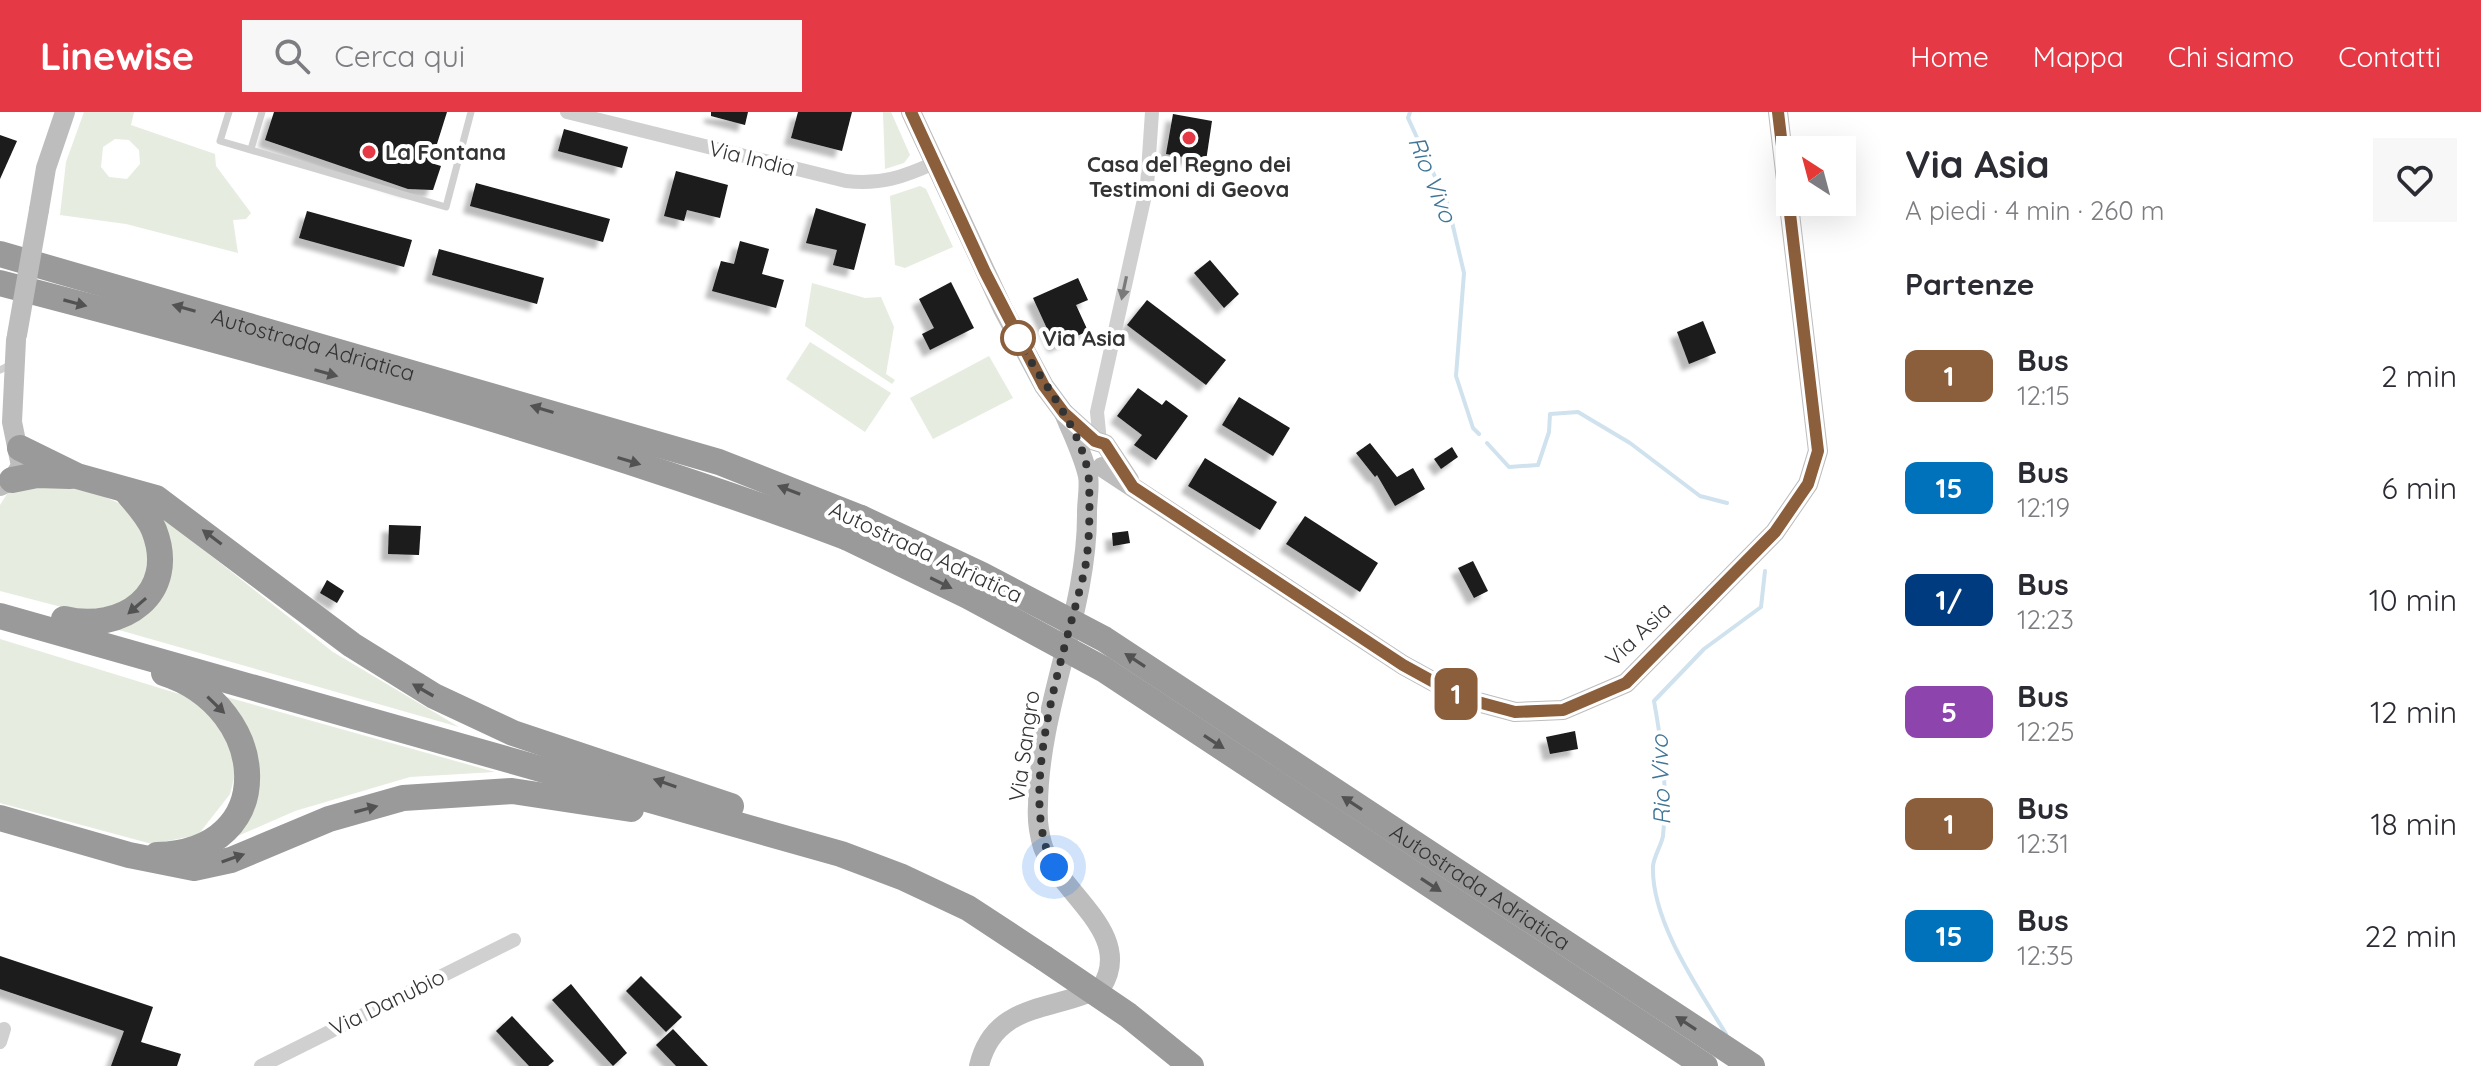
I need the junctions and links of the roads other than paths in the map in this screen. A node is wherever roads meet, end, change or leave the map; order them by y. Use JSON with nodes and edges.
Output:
{"nodes":[{"id":1,"x":65,"y":112,"type":"edge"},
{"id":2,"x":229,"y":112,"type":"edge"},
{"id":3,"x":262,"y":112,"type":"edge"},
{"id":4,"x":471,"y":112,"type":"edge"},
{"id":5,"x":567,"y":112,"type":"edge"},
{"id":6,"x":911,"y":112,"type":"edge"},
{"id":7,"x":1152,"y":112,"type":"edge"},
{"id":8,"x":1778,"y":112,"type":"edge"},
{"id":9,"x":251,"y":149,"type":"junction"},
{"id":10,"x":934,"y":163,"type":"junction"},
{"id":11,"x":0,"y":254,"type":"edge"},
{"id":12,"x":0,"y":283,"type":"edge"},
{"id":13,"x":16,"y":338,"type":"junction"},
{"id":14,"x":4,"y":368,"type":"edge"},
{"id":15,"x":0,"y":388,"type":"edge"},
{"id":16,"x":1097,"y":412,"type":"junction"},
{"id":17,"x":1064,"y":413,"type":"junction"},
{"id":18,"x":12,"y":440,"type":"edge"},
{"id":19,"x":1093,"y":454,"type":"junction"},
{"id":20,"x":77,"y":476,"type":"junction"},
{"id":21,"x":4,"y":485,"type":"edge"},
{"id":22,"x":125,"y":490,"type":"junction"},
{"id":23,"x":853,"y":528,"type":"junction"},
{"id":24,"x":4,"y":617,"type":"edge"},
{"id":25,"x":72,"y":635,"type":"junction"},
{"id":26,"x":0,"y":818,"type":"edge"},
{"id":27,"x":841,"y":854,"type":"junction"},
{"id":28,"x":129,"y":855,"type":"junction"},
{"id":29,"x":514,"y":940,"type":"dead end"},
{"id":30,"x":261,"y":1066,"type":"edge"},
{"id":31,"x":979,"y":1066,"type":"edge"},
{"id":32,"x":1191,"y":1066,"type":"edge"},
{"id":33,"x":1705,"y":1066,"type":"edge"},
{"id":34,"x":1752,"y":1066,"type":"edge"}],
"edges":[{"from":1,"to":13,"type":"street","bridge":true},
{"from":2,"to":9,"type":"lane"},
{"from":3,"to":9,"type":"lane"},
{"from":4,"to":9,"type":"lane"},
{"from":5,"to":10,"type":"street","name":"Via India"},
{"from":6,"to":10,"type":"street","name":"Via Asia"},
{"from":7,"to":16,"type":"street","one_way":true},
{"from":8,"to":19,"type":"street","name":"Via Asia"},
{"from":10,"to":17,"type":"street","name":"Via Asia"},
{"from":23,"to":11,"type":"highway","name":"Autostrada Adriatica","one_way":true},
{"from":12,"to":23,"type":"highway","name":"Autostrada Adriatica","one_way":true},
{"from":13,"to":14,"type":"street"},
{"from":13,"to":18,"type":"street"},
{"from":14,"to":15,"type":"street"},
{"from":16,"to":19,"type":"street"},
{"from":16,"to":19,"type":"street"},
{"from":17,"to":19,"type":"street","name":"Via Asia"},
{"from":17,"to":19,"type":"street","name":"Via Asia"},
{"from":18,"to":20,"type":"highway"},
{"from":18,"to":21,"type":"street"},
{"from":19,"to":31,"type":"street","name":"Via Sangro"},
{"from":20,"to":21,"type":"highway"},
{"from":20,"to":22,"type":"highway"},
{"from":22,"to":24,"type":"highway","one_way":true},
{"from":27,"to":22,"type":"highway","one_way":true},
{"from":23,"to":33,"type":"highway","name":"Autostrada Adriatica","one_way":true,"bridge":true},
{"from":34,"to":23,"type":"highway","name":"Autostrada Adriatica","one_way":true,"bridge":true},
{"from":24,"to":25,"type":"highway"},
{"from":25,"to":27,"type":"highway"},
{"from":25,"to":28,"type":"highway","one_way":true},
{"from":26,"to":28,"type":"highway"},
{"from":28,"to":27,"type":"highway","one_way":true},
{"from":27,"to":32,"type":"highway","bridge":true},
{"from":29,"to":30,"type":"street","name":"Via Danubio"}]}
